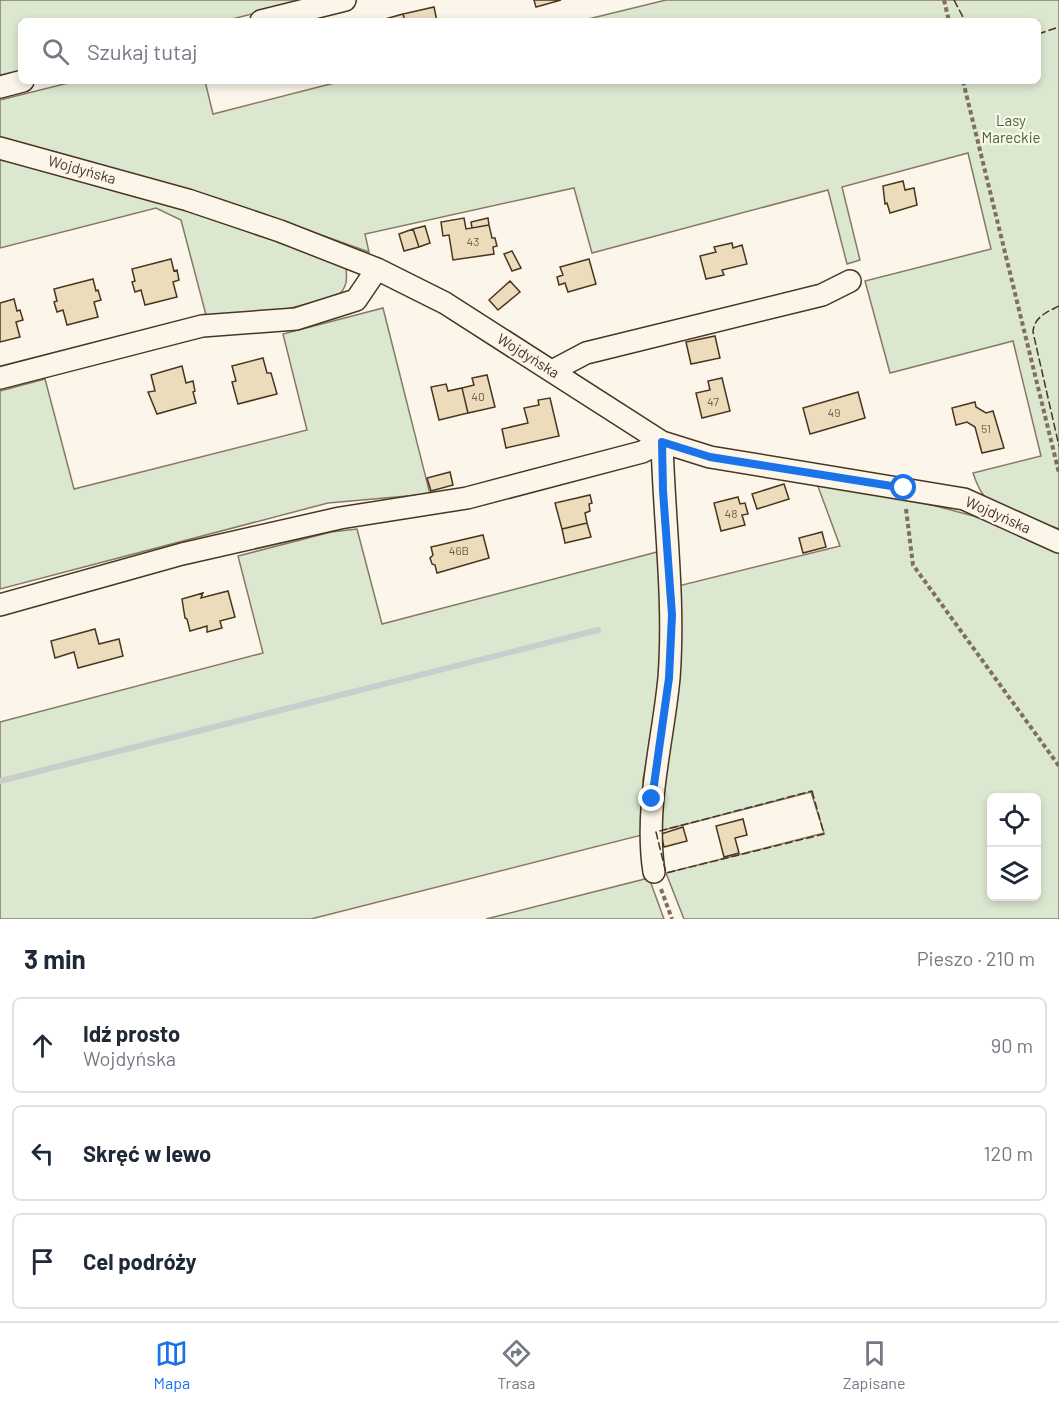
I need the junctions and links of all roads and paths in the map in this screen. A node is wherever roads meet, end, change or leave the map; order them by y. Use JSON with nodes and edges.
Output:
{"nodes":[{"id":1,"x":345,"y":0,"type":"edge"},
{"id":2,"x":944,"y":0,"type":"edge"},
{"id":3,"x":273,"y":18,"type":"edge"},
{"id":4,"x":948,"y":18,"type":"edge"},
{"id":5,"x":18,"y":82,"type":"edge"},
{"id":6,"x":964,"y":84,"type":"edge"},
{"id":7,"x":0,"y":87,"type":"edge"},
{"id":8,"x":0,"y":148,"type":"edge"},
{"id":9,"x":377,"y":269,"type":"junction"},
{"id":10,"x":850,"y":281,"type":"dead end"},
{"id":11,"x":552,"y":371,"type":"junction"},
{"id":12,"x":0,"y":378,"type":"edge"},
{"id":13,"x":662,"y":442,"type":"junction"},
{"id":14,"x":1059,"y":473,"type":"edge"},
{"id":15,"x":904,"y":488,"type":"junction"},
{"id":16,"x":1059,"y":542,"type":"edge"},
{"id":17,"x":0,"y":605,"type":"edge"},
{"id":18,"x":1059,"y":766,"type":"edge"},
{"id":19,"x":654,"y":872,"type":"joint"},
{"id":20,"x":672,"y":919,"type":"edge"}],
"edges":[{"from":1,"to":3,"type":"street"},
{"from":2,"to":4,"type":"path"},
{"from":5,"to":7,"type":"street"},
{"from":6,"to":14,"type":"path"},
{"from":8,"to":9,"type":"street","name":"Wojdyńska"},
{"from":9,"to":11,"type":"street","name":"Wojdyńska"},
{"from":9,"to":12,"type":"street"},
{"from":10,"to":11,"type":"street"},
{"from":11,"to":13,"type":"street","name":"Wojdyńska"},
{"from":13,"to":15,"type":"street","name":"Wojdyńska"},
{"from":13,"to":17,"type":"street"},
{"from":13,"to":19,"type":"street"},
{"from":15,"to":16,"type":"street","name":"Wojdyńska"},
{"from":15,"to":18,"type":"path"},
{"from":19,"to":20,"type":"path"}]}
